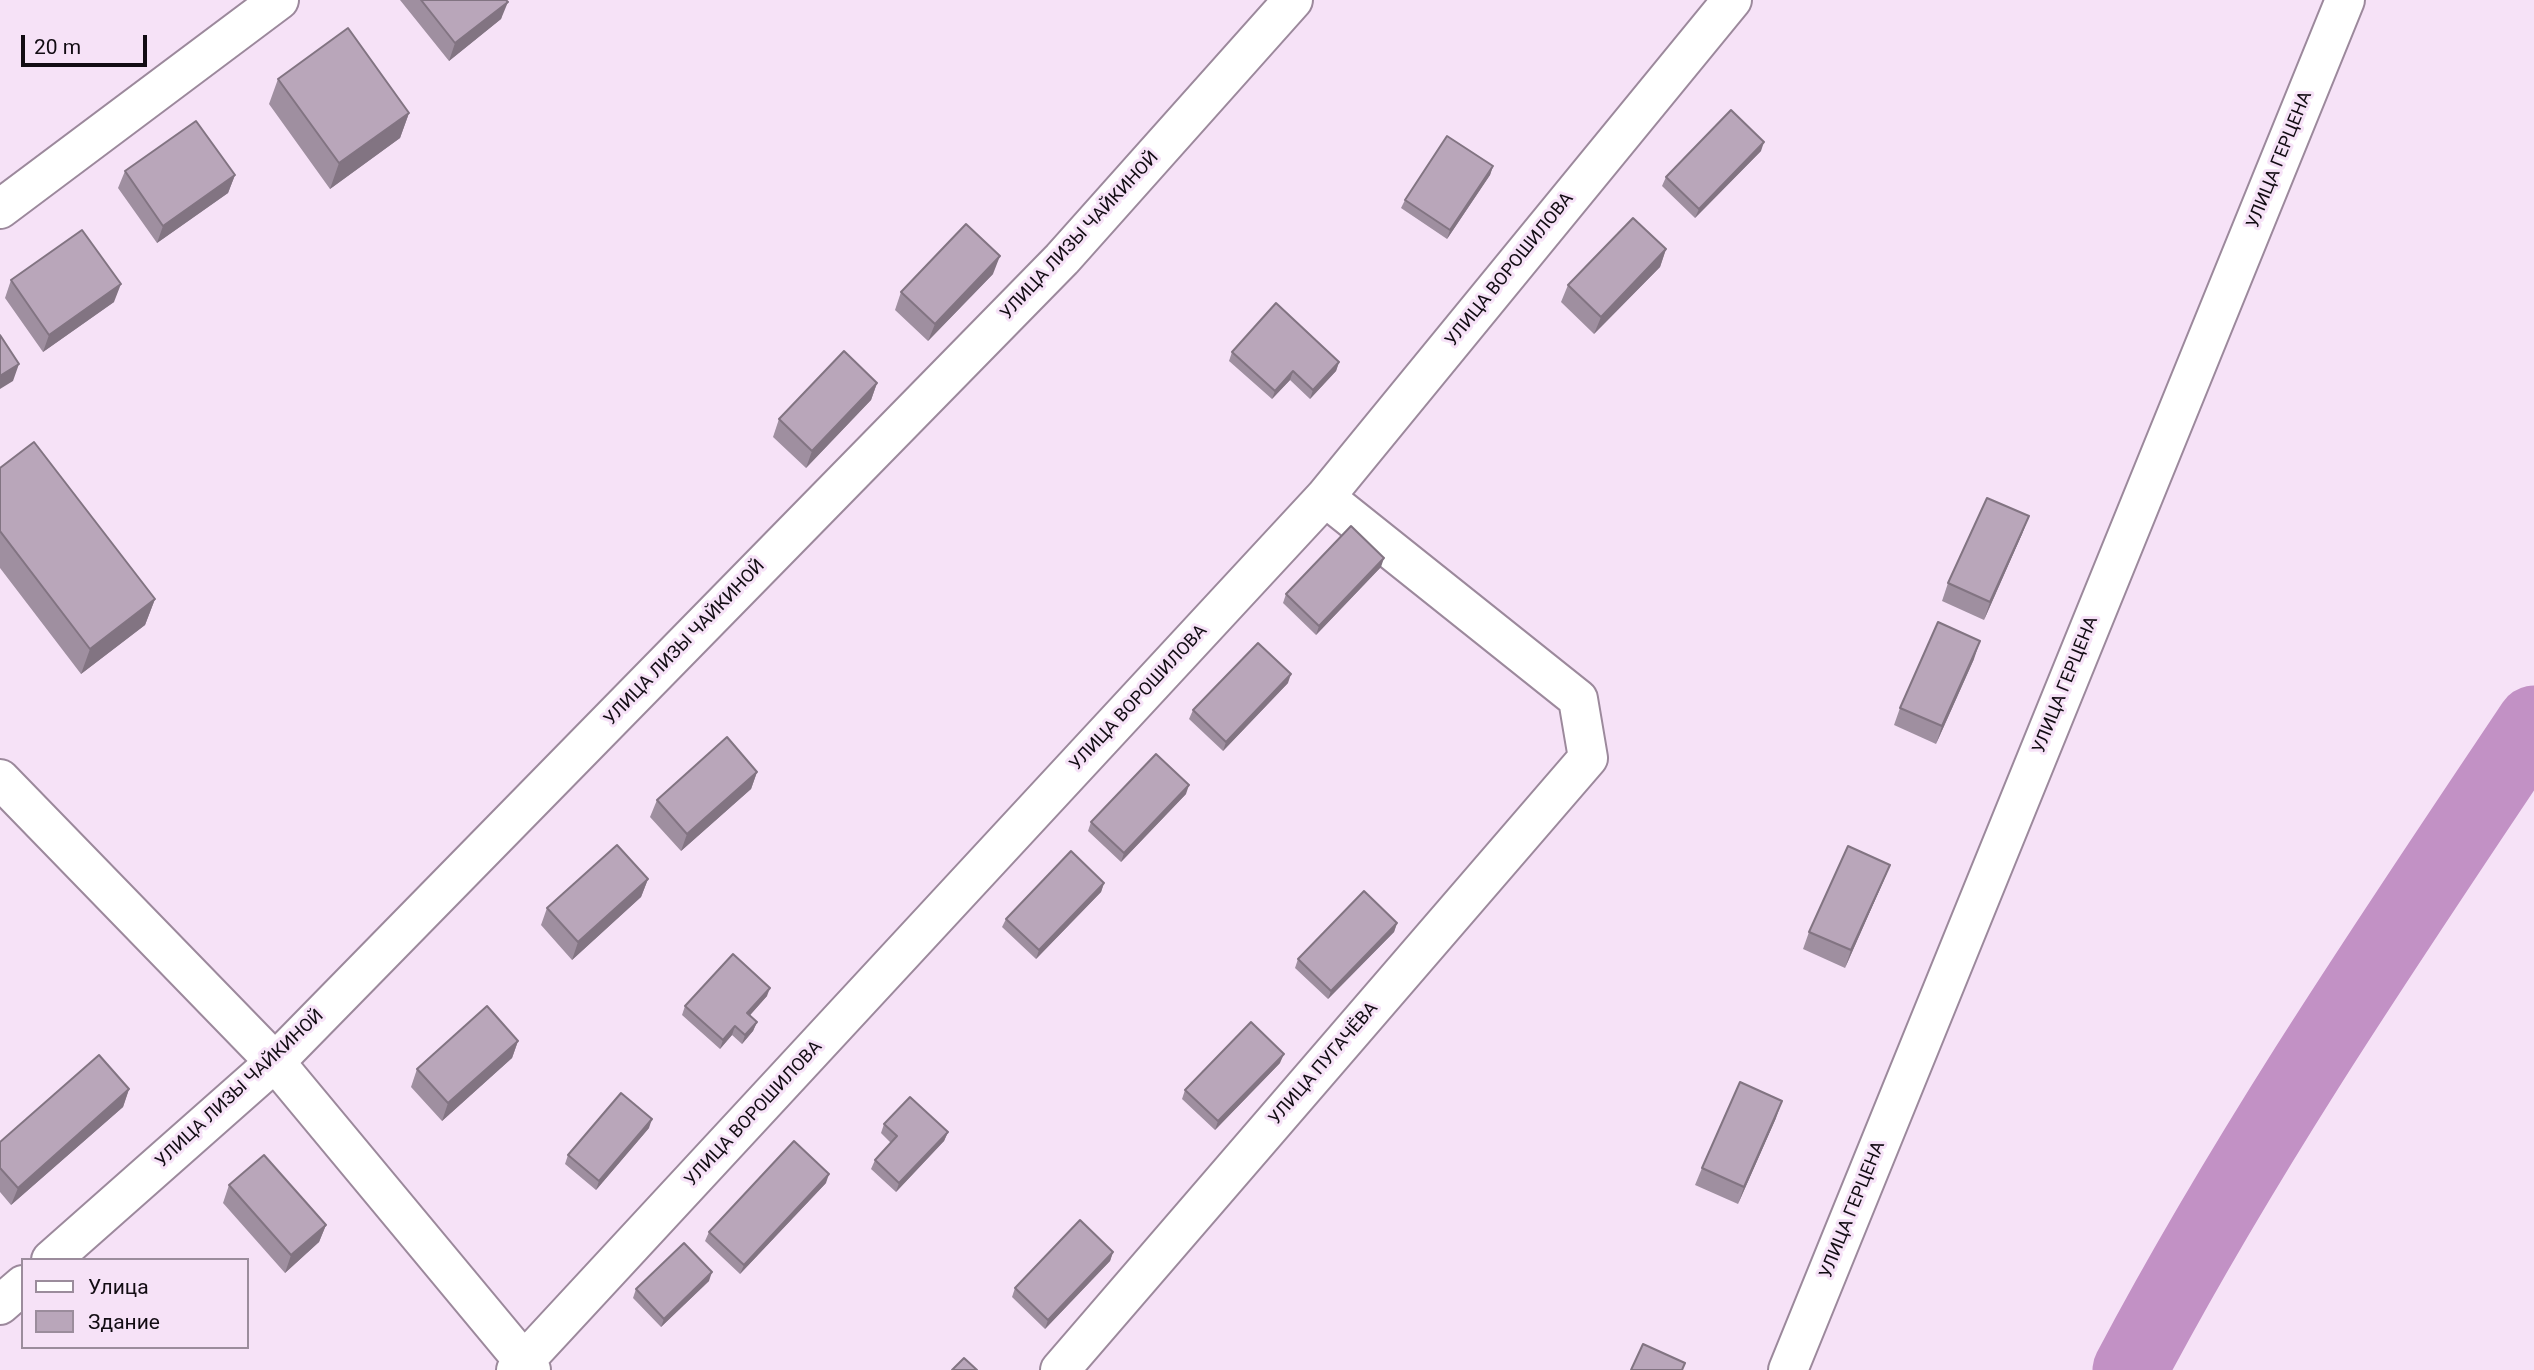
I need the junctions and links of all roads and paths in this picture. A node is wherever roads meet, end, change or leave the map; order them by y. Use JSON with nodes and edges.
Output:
{"nodes":[{"id":1,"x":279,"y":0,"type":"edge"},
{"id":2,"x":1293,"y":0,"type":"edge"},
{"id":3,"x":1732,"y":0,"type":"edge"},
{"id":4,"x":2345,"y":0,"type":"edge"},
{"id":5,"x":0,"y":209,"type":"edge"},
{"id":6,"x":1325,"y":497,"type":"junction"},
{"id":7,"x":0,"y":779,"type":"edge"},
{"id":8,"x":275,"y":1062,"type":"junction"},
{"id":9,"x":53,"y":1258,"type":"edge"},
{"id":10,"x":21,"y":1287,"type":"edge"},
{"id":11,"x":0,"y":1305,"type":"edge"},
{"id":12,"x":524,"y":1367,"type":"edge"},
{"id":13,"x":1060,"y":1370,"type":"edge"},
{"id":14,"x":1788,"y":1370,"type":"edge"}],
"edges":[{"from":1,"to":5,"type":"street"},
{"from":2,"to":8,"type":"street","name":"УЛИЦА ЛИЗЫ ЧАЙКИНОЙ"},
{"from":3,"to":6,"type":"street","name":"УЛИЦА ВОРОШИЛОВА"},
{"from":4,"to":14,"type":"street","name":"УЛИЦА ГЕРЦЕНА"},
{"from":6,"to":12,"type":"street","name":"УЛИЦА ВОРОШИЛОВА"},
{"from":6,"to":13,"type":"street","name":"УЛИЦА ПУГАЧЁВА"},
{"from":7,"to":8,"type":"street"},
{"from":8,"to":9,"type":"street","name":"УЛИЦА ЛИЗЫ ЧАЙКИНОЙ"},
{"from":8,"to":12,"type":"street"},
{"from":10,"to":11,"type":"street"}]}
